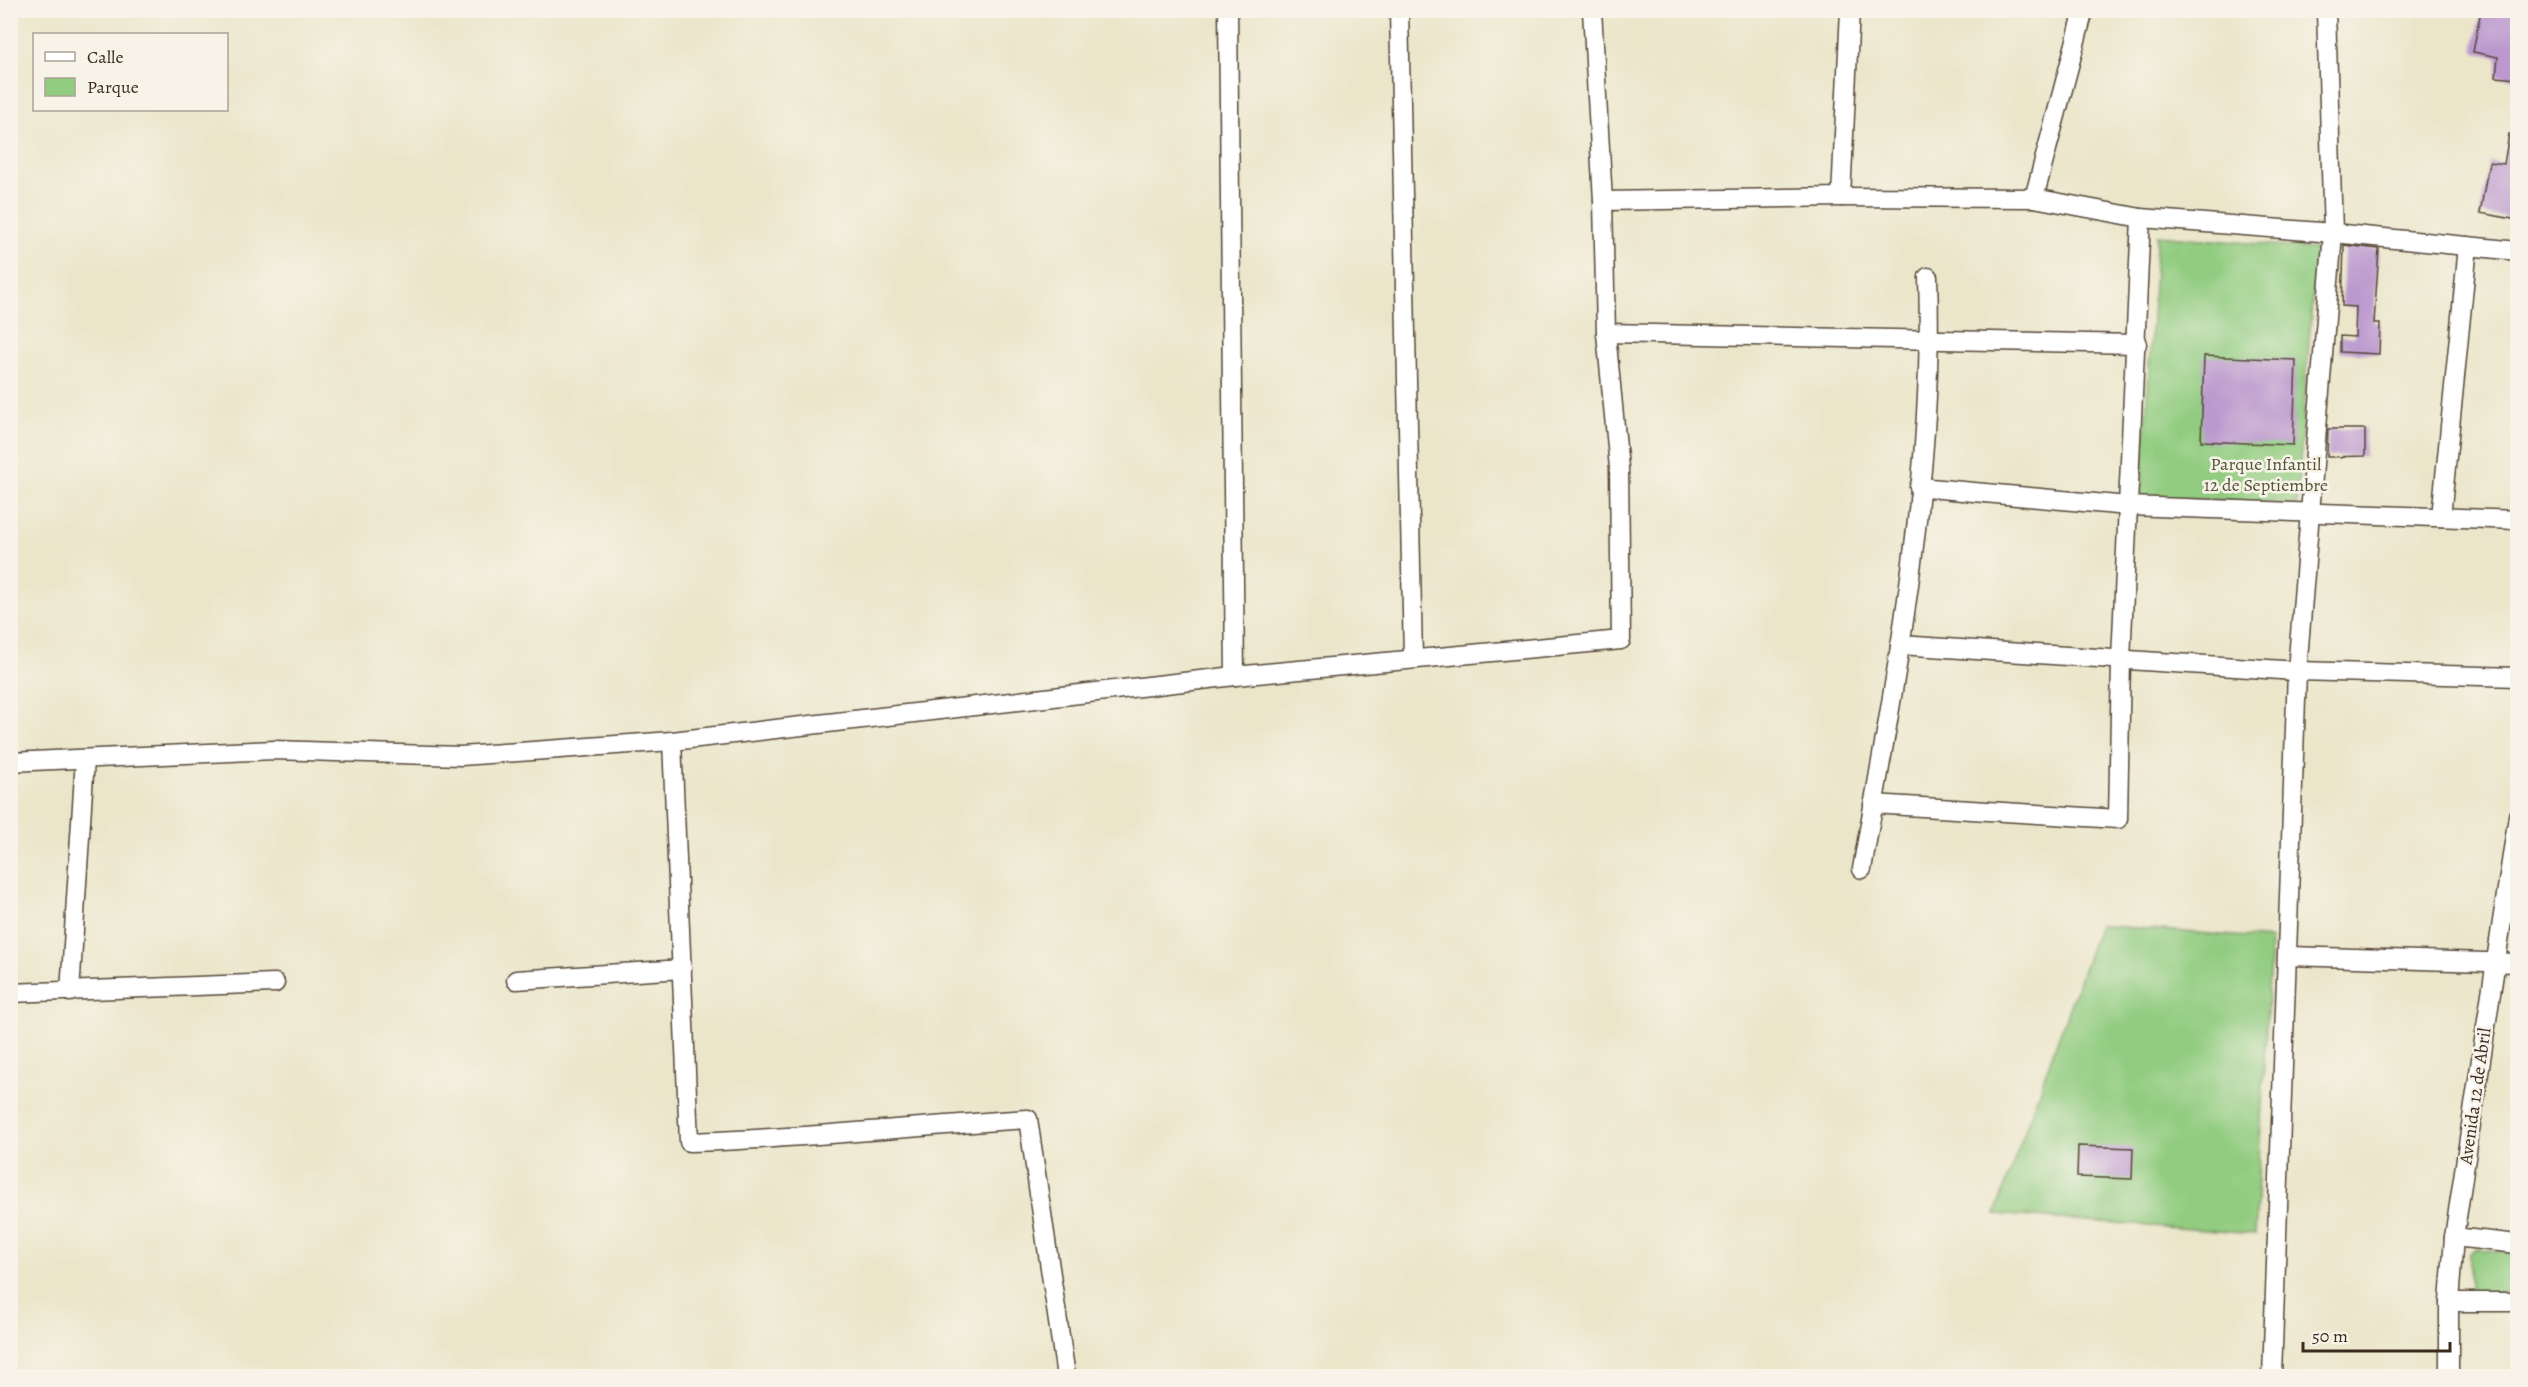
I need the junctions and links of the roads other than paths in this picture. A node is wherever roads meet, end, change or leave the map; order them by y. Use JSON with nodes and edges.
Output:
{"nodes":[{"id":1,"x":1228,"y":10,"type":"edge"},
{"id":2,"x":1399,"y":10,"type":"edge"},
{"id":3,"x":1592,"y":10,"type":"edge"},
{"id":4,"x":1850,"y":10,"type":"edge"},
{"id":5,"x":2084,"y":10,"type":"edge"},
{"id":6,"x":2326,"y":10,"type":"edge"},
{"id":7,"x":1841,"y":197,"type":"junction"},
{"id":8,"x":2034,"y":198,"type":"junction"},
{"id":9,"x":1603,"y":201,"type":"junction"},
{"id":10,"x":2141,"y":218,"type":"junction"},
{"id":11,"x":2333,"y":232,"type":"junction"},
{"id":12,"x":2468,"y":246,"type":"junction"},
{"id":13,"x":2517,"y":251,"type":"edge"},
{"id":14,"x":1928,"y":277,"type":"dead end"},
{"id":15,"x":1606,"y":333,"type":"junction"},
{"id":16,"x":1930,"y":340,"type":"junction"},
{"id":17,"x":2137,"y":344,"type":"junction"},
{"id":18,"x":1919,"y":487,"type":"junction"},
{"id":19,"x":2127,"y":506,"type":"junction"},
{"id":20,"x":2308,"y":513,"type":"junction"},
{"id":21,"x":2441,"y":517,"type":"junction"},
{"id":22,"x":2517,"y":520,"type":"edge"},
{"id":23,"x":1900,"y":645,"type":"junction"},
{"id":24,"x":1413,"y":658,"type":"junction"},
{"id":25,"x":2121,"y":660,"type":"junction"},
{"id":26,"x":2297,"y":671,"type":"junction"},
{"id":27,"x":1235,"y":676,"type":"junction"},
{"id":28,"x":2517,"y":677,"type":"edge"},
{"id":29,"x":672,"y":741,"type":"junction"},
{"id":30,"x":85,"y":759,"type":"junction"},
{"id":31,"x":10,"y":762,"type":"edge"},
{"id":32,"x":1874,"y":804,"type":"junction"},
{"id":33,"x":2517,"y":816,"type":"edge"},
{"id":34,"x":1862,"y":869,"type":"dead end"},
{"id":35,"x":2289,"y":956,"type":"junction"},
{"id":36,"x":2495,"y":963,"type":"junction"},
{"id":37,"x":2517,"y":963,"type":"edge"},
{"id":38,"x":682,"y":969,"type":"junction"},
{"id":39,"x":516,"y":980,"type":"dead end"},
{"id":40,"x":275,"y":984,"type":"dead end"},
{"id":41,"x":70,"y":992,"type":"junction"},
{"id":42,"x":10,"y":993,"type":"edge"},
{"id":43,"x":2454,"y":1237,"type":"junction"},
{"id":44,"x":2517,"y":1244,"type":"edge"},
{"id":45,"x":2449,"y":1302,"type":"junction"},
{"id":46,"x":2517,"y":1302,"type":"edge"},
{"id":47,"x":1066,"y":1377,"type":"edge"},
{"id":48,"x":2272,"y":1377,"type":"edge"},
{"id":49,"x":2449,"y":1377,"type":"edge"}],
"edges":[{"from":1,"to":27,"type":"street"},
{"from":2,"to":24,"type":"street"},
{"from":3,"to":9,"type":"street"},
{"from":4,"to":7,"type":"street"},
{"from":5,"to":8,"type":"street"},
{"from":6,"to":11,"type":"street"},
{"from":7,"to":8,"type":"street"},
{"from":7,"to":9,"type":"street"},
{"from":8,"to":10,"type":"street"},
{"from":9,"to":15,"type":"street"},
{"from":10,"to":11,"type":"street"},
{"from":10,"to":17,"type":"street"},
{"from":11,"to":12,"type":"street"},
{"from":11,"to":20,"type":"street"},
{"from":12,"to":13,"type":"street"},
{"from":12,"to":21,"type":"street"},
{"from":14,"to":16,"type":"street"},
{"from":15,"to":16,"type":"street"},
{"from":15,"to":24,"type":"street"},
{"from":16,"to":17,"type":"street"},
{"from":16,"to":18,"type":"street"},
{"from":17,"to":19,"type":"street"},
{"from":18,"to":19,"type":"street"},
{"from":18,"to":23,"type":"street"},
{"from":19,"to":20,"type":"street"},
{"from":19,"to":25,"type":"street"},
{"from":20,"to":21,"type":"street"},
{"from":20,"to":26,"type":"street"},
{"from":21,"to":22,"type":"street"},
{"from":23,"to":25,"type":"street"},
{"from":23,"to":32,"type":"street"},
{"from":24,"to":27,"type":"street"},
{"from":25,"to":26,"type":"street"},
{"from":25,"to":32,"type":"street"},
{"from":26,"to":28,"type":"street"},
{"from":26,"to":35,"type":"street"},
{"from":27,"to":29,"type":"street"},
{"from":29,"to":30,"type":"street"},
{"from":29,"to":38,"type":"street"},
{"from":30,"to":31,"type":"street"},
{"from":30,"to":41,"type":"street"},
{"from":32,"to":34,"type":"street"},
{"from":33,"to":36,"type":"street","name":"Avenida 12 de Abril"},
{"from":35,"to":36,"type":"street"},
{"from":35,"to":48,"type":"street"},
{"from":36,"to":37,"type":"street"},
{"from":36,"to":43,"type":"street","name":"Avenida 12 de Abril"},
{"from":38,"to":39,"type":"street"},
{"from":38,"to":47,"type":"street"},
{"from":40,"to":41,"type":"street"},
{"from":41,"to":42,"type":"street"},
{"from":43,"to":44,"type":"street"},
{"from":43,"to":45,"type":"street","name":"Avenida 12 de Abril"},
{"from":45,"to":46,"type":"street"},
{"from":45,"to":49,"type":"street","name":"Avenida 12 de Abril"}]}
